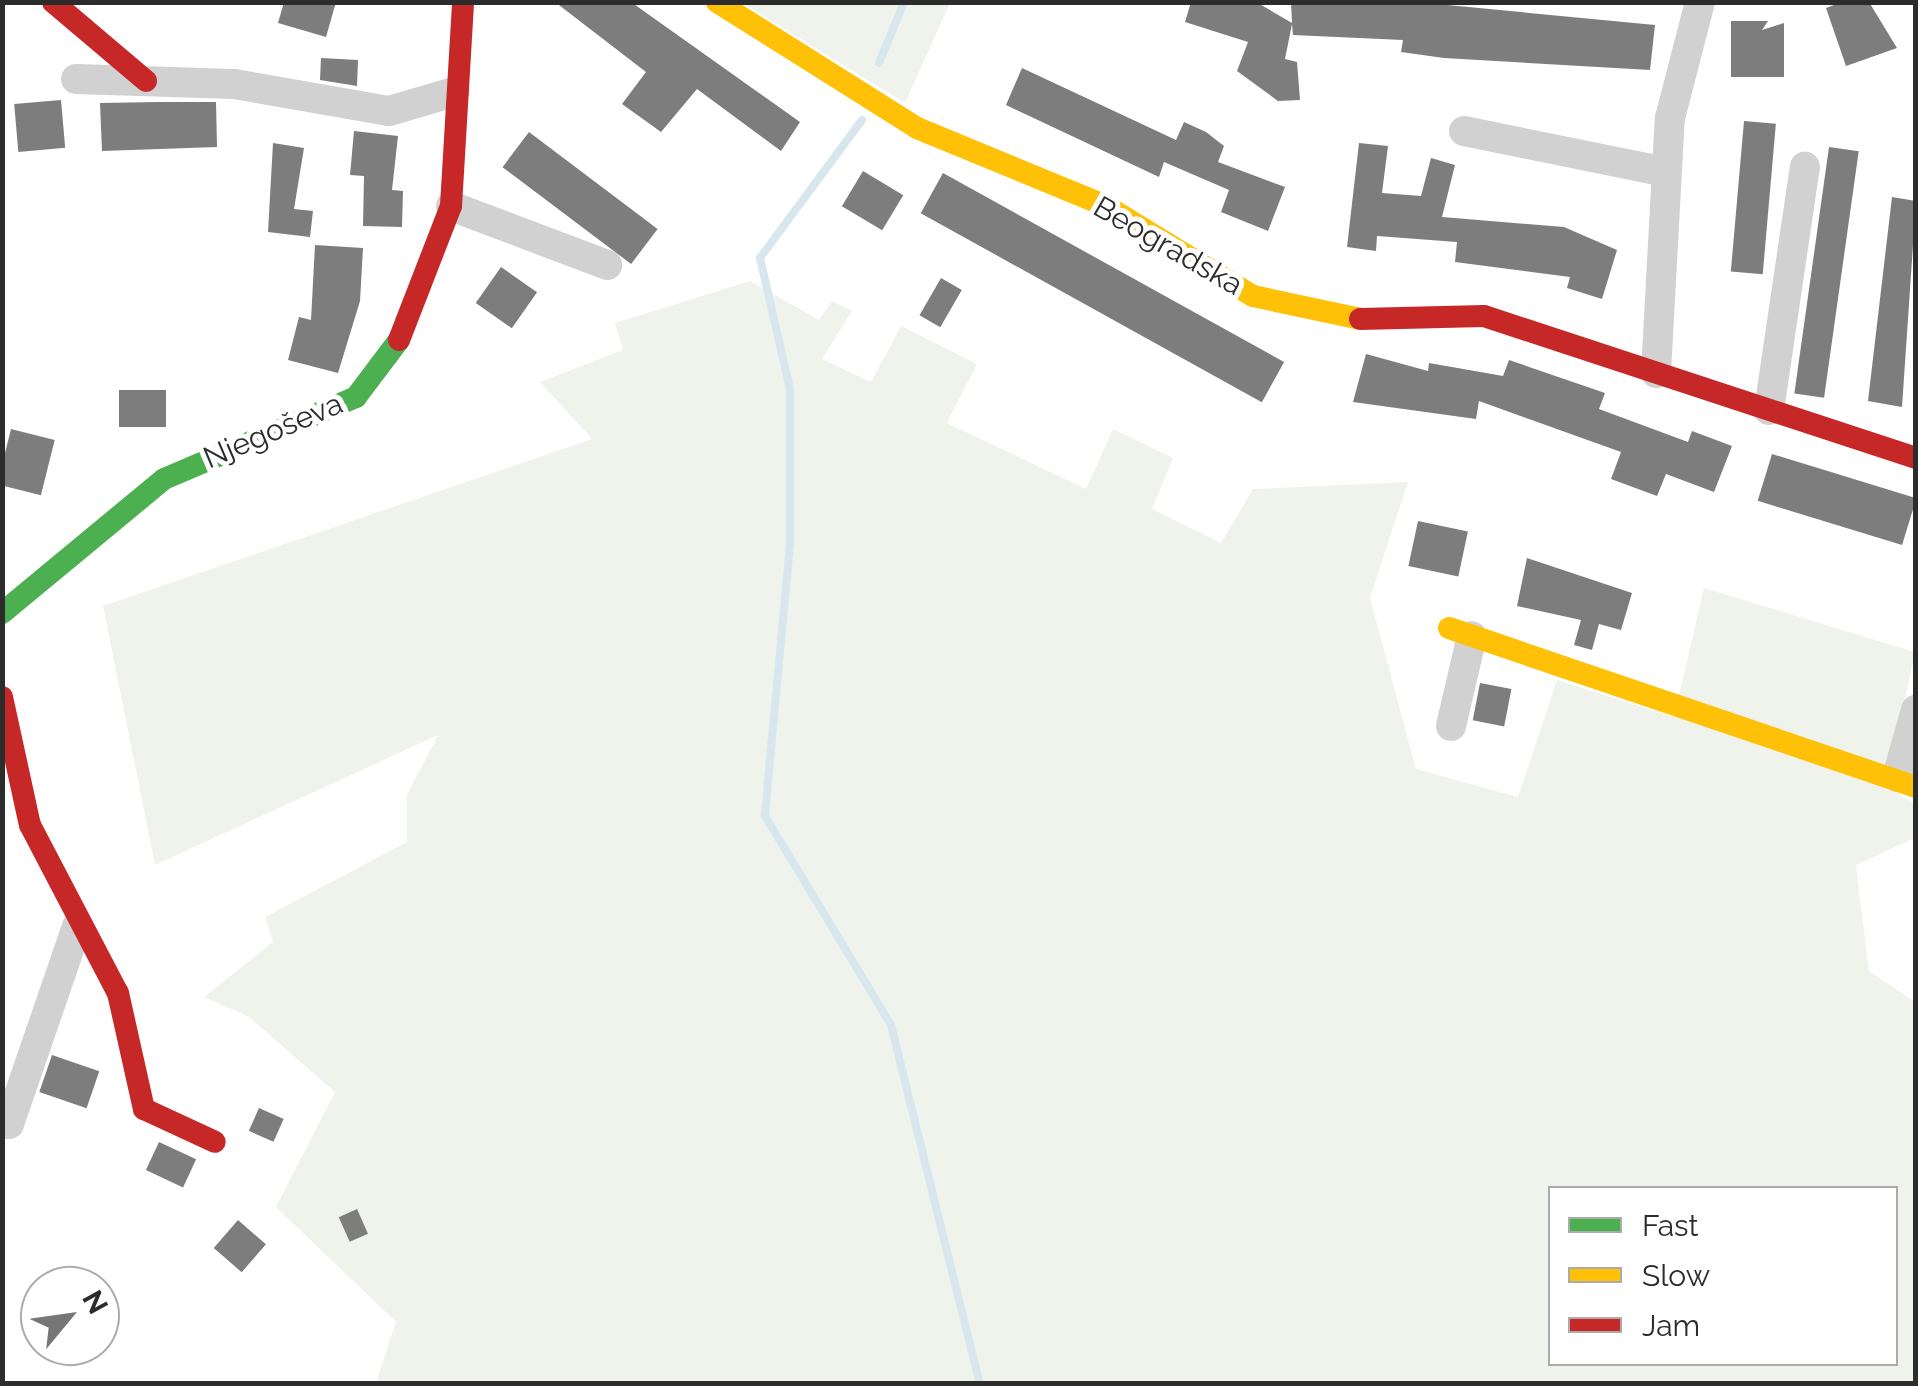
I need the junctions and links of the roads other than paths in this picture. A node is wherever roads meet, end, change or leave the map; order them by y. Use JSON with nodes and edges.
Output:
{"nodes":[{"id":1,"x":53,"y":2,"type":"edge"},
{"id":2,"x":462,"y":2,"type":"edge"},
{"id":3,"x":717,"y":2,"type":"edge"},
{"id":4,"x":1700,"y":2,"type":"edge"},
{"id":5,"x":76,"y":79,"type":"dead end"},
{"id":6,"x":146,"y":82,"type":"junction"},
{"id":7,"x":454,"y":92,"type":"junction"},
{"id":8,"x":1464,"y":131,"type":"dead end"},
{"id":9,"x":1805,"y":167,"type":"dead end"},
{"id":10,"x":1666,"y":172,"type":"junction"},
{"id":11,"x":451,"y":206,"type":"junction"},
{"id":12,"x":607,"y":266,"type":"dead end"},
{"id":13,"x":1656,"y":373,"type":"junction"},
{"id":14,"x":1770,"y":410,"type":"junction"},
{"id":15,"x":1916,"y":458,"type":"edge"},
{"id":16,"x":2,"y":613,"type":"edge"},
{"id":17,"x":1460,"y":632,"type":"joint"},
{"id":18,"x":2,"y":697,"type":"edge"},
{"id":19,"x":1916,"y":710,"type":"edge"},
{"id":20,"x":1452,"y":726,"type":"dead end"},
{"id":21,"x":1906,"y":782,"type":"edge"},
{"id":22,"x":77,"y":926,"type":"junction"},
{"id":23,"x":9,"y":1124,"type":"dead end"},
{"id":24,"x":215,"y":1142,"type":"dead end"}],
"edges":[{"from":1,"to":6,"type":"street"},
{"from":2,"to":7,"type":"street","name":"Njegoševa"},
{"from":3,"to":13,"type":"street","name":"Beogradska"},
{"from":4,"to":10,"type":"street"},
{"from":5,"to":6,"type":"street"},
{"from":6,"to":7,"type":"street"},
{"from":7,"to":11,"type":"street","name":"Njegoševa"},
{"from":8,"to":10,"type":"street"},
{"from":9,"to":14,"type":"street"},
{"from":10,"to":13,"type":"street"},
{"from":11,"to":12,"type":"street"},
{"from":11,"to":16,"type":"street","name":"Njegoševa"},
{"from":13,"to":14,"type":"street","name":"Beogradska"},
{"from":14,"to":15,"type":"street","name":"Beogradska"},
{"from":17,"to":20,"type":"street"},
{"from":17,"to":21,"type":"street"},
{"from":18,"to":22,"type":"street"},
{"from":19,"to":21,"type":"street"},
{"from":22,"to":23,"type":"street"},
{"from":22,"to":24,"type":"street"}]}
